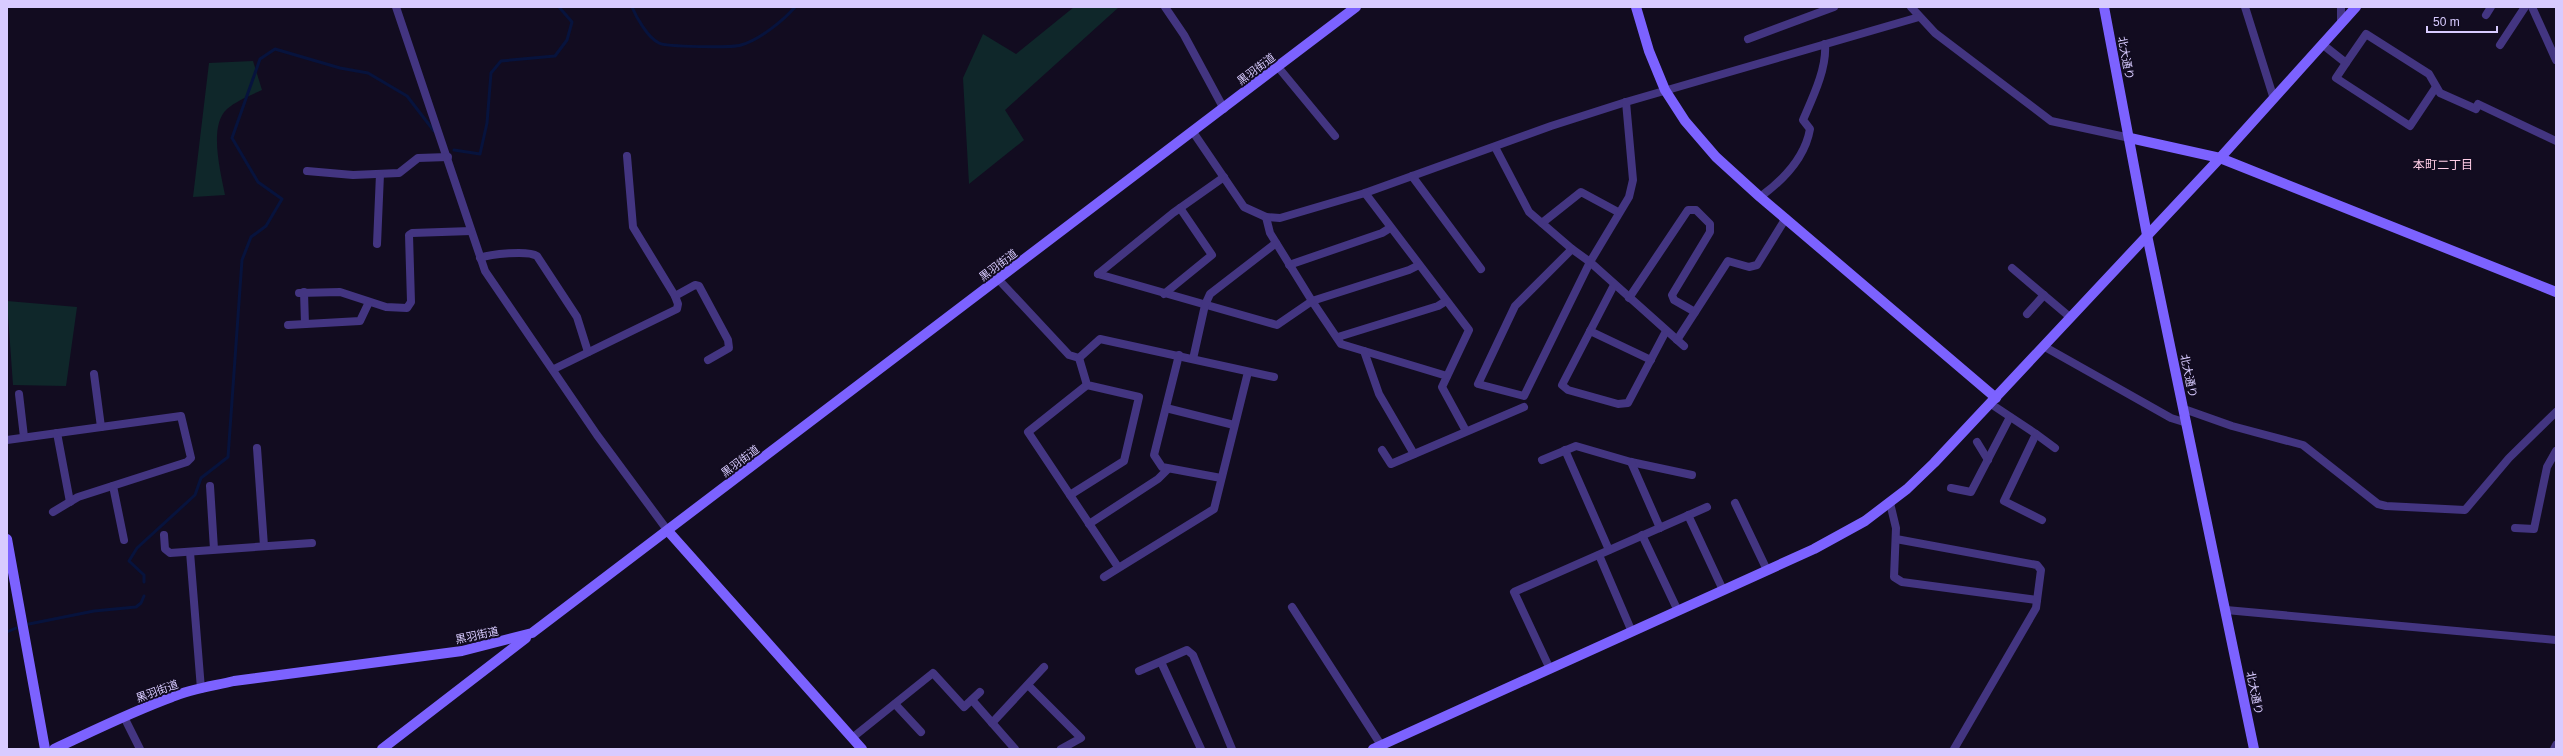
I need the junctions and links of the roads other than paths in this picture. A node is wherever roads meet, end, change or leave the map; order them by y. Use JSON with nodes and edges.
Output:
{"nodes":[{"id":1,"x":396,"y":7,"type":"edge"},
{"id":2,"x":1165,"y":7,"type":"edge"},
{"id":3,"x":1356,"y":7,"type":"edge"},
{"id":4,"x":1636,"y":7,"type":"edge"},
{"id":5,"x":1834,"y":7,"type":"edge"},
{"id":6,"x":1911,"y":7,"type":"edge"},
{"id":7,"x":2104,"y":7,"type":"edge"},
{"id":8,"x":2245,"y":7,"type":"edge"},
{"id":9,"x":2340,"y":7,"type":"edge"},
{"id":10,"x":2356,"y":7,"type":"edge"},
{"id":11,"x":2491,"y":7,"type":"edge"},
{"id":12,"x":2525,"y":7,"type":"edge"},
{"id":13,"x":2532,"y":7,"type":"edge"},
{"id":14,"x":2486,"y":15,"type":"dead end"},
{"id":15,"x":1919,"y":17,"type":"junction"},
{"id":16,"x":2341,"y":23,"type":"junction"},
{"id":17,"x":1748,"y":39,"type":"dead end"},
{"id":18,"x":1825,"y":44,"type":"junction"},
{"id":19,"x":2322,"y":44,"type":"junction"},
{"id":20,"x":2500,"y":45,"type":"dead end"},
{"id":21,"x":2556,"y":60,"type":"edge"},
{"id":22,"x":2346,"y":63,"type":"junction"},
{"id":23,"x":1278,"y":67,"type":"junction"},
{"id":24,"x":2436,"y":87,"type":"junction"},
{"id":25,"x":1665,"y":90,"type":"junction"},
{"id":26,"x":2274,"y":96,"type":"junction"},
{"id":27,"x":1626,"y":102,"type":"junction"},
{"id":28,"x":1224,"y":109,"type":"junction"},
{"id":29,"x":1193,"y":132,"type":"junction"},
{"id":30,"x":1335,"y":136,"type":"dead end"},
{"id":31,"x":2130,"y":138,"type":"junction"},
{"id":32,"x":2556,"y":141,"type":"edge"},
{"id":33,"x":1495,"y":147,"type":"junction"},
{"id":34,"x":627,"y":156,"type":"dead end"},
{"id":35,"x":448,"y":157,"type":"junction"},
{"id":36,"x":2220,"y":158,"type":"junction"},
{"id":37,"x":307,"y":171,"type":"dead end"},
{"id":38,"x":380,"y":174,"type":"junction"},
{"id":39,"x":1412,"y":176,"type":"junction"},
{"id":40,"x":1224,"y":177,"type":"junction"},
{"id":41,"x":1365,"y":193,"type":"junction"},
{"id":42,"x":1760,"y":197,"type":"junction"},
{"id":43,"x":1180,"y":208,"type":"junction"},
{"id":44,"x":1618,"y":212,"type":"junction"},
{"id":45,"x":1266,"y":217,"type":"junction"},
{"id":46,"x":1786,"y":218,"type":"junction"},
{"id":47,"x":1542,"y":223,"type":"junction"},
{"id":48,"x":1390,"y":228,"type":"junction"},
{"id":49,"x":471,"y":231,"type":"junction"},
{"id":50,"x":2147,"y":235,"type":"junction"},
{"id":51,"x":1276,"y":243,"type":"junction"},
{"id":52,"x":377,"y":244,"type":"dead end"},
{"id":53,"x":1572,"y":249,"type":"junction"},
{"id":54,"x":480,"y":258,"type":"junction"},
{"id":55,"x":1590,"y":262,"type":"junction"},
{"id":56,"x":1289,"y":265,"type":"junction"},
{"id":57,"x":1419,"y":265,"type":"junction"},
{"id":58,"x":2012,"y":268,"type":"dead end"},
{"id":59,"x":1481,"y":269,"type":"dead end"},
{"id":60,"x":999,"y":280,"type":"junction"},
{"id":61,"x":1614,"y":284,"type":"junction"},
{"id":62,"x":2556,"y":292,"type":"edge"},
{"id":63,"x":1164,"y":294,"type":"junction"},
{"id":64,"x":2044,"y":295,"type":"junction"},
{"id":65,"x":675,"y":296,"type":"junction"},
{"id":66,"x":1629,"y":298,"type":"junction"},
{"id":67,"x":1312,"y":301,"type":"junction"},
{"id":68,"x":1446,"y":301,"type":"junction"},
{"id":69,"x":369,"y":302,"type":"junction"},
{"id":70,"x":1205,"y":305,"type":"junction"},
{"id":71,"x":1695,"y":312,"type":"junction"},
{"id":72,"x":2027,"y":314,"type":"dead end"},
{"id":73,"x":2071,"y":318,"type":"junction"},
{"id":74,"x":305,"y":324,"type":"junction"},
{"id":75,"x":288,"y":325,"type":"dead end"},
{"id":76,"x":1590,"y":331,"type":"junction"},
{"id":77,"x":1666,"y":331,"type":"junction"},
{"id":78,"x":1338,"y":337,"type":"junction"},
{"id":79,"x":1677,"y":340,"type":"junction"},
{"id":80,"x":1684,"y":346,"type":"dead end"},
{"id":81,"x":2045,"y":347,"type":"junction"},
{"id":82,"x":1364,"y":351,"type":"junction"},
{"id":83,"x":588,"y":352,"type":"junction"},
{"id":84,"x":1179,"y":355,"type":"junction"},
{"id":85,"x":1079,"y":358,"type":"junction"},
{"id":86,"x":1193,"y":359,"type":"junction"},
{"id":87,"x":708,"y":360,"type":"dead end"},
{"id":88,"x":1651,"y":360,"type":"junction"},
{"id":89,"x":554,"y":369,"type":"junction"},
{"id":90,"x":1248,"y":372,"type":"junction"},
{"id":91,"x":94,"y":374,"type":"dead end"},
{"id":92,"x":1274,"y":376,"type":"dead end"},
{"id":93,"x":1447,"y":376,"type":"junction"},
{"id":94,"x":1087,"y":385,"type":"junction"},
{"id":95,"x":20,"y":394,"type":"dead end"},
{"id":96,"x":1993,"y":401,"type":"junction"},
{"id":97,"x":1524,"y":407,"type":"dead end"},
{"id":98,"x":1166,"y":408,"type":"junction"},
{"id":99,"x":2184,"y":409,"type":"junction"},
{"id":100,"x":2556,"y":412,"type":"edge"},
{"id":101,"x":2010,"y":417,"type":"junction"},
{"id":102,"x":2187,"y":423,"type":"junction"},
{"id":103,"x":1234,"y":425,"type":"junction"},
{"id":104,"x":101,"y":427,"type":"junction"},
{"id":105,"x":1466,"y":431,"type":"junction"},
{"id":106,"x":57,"y":433,"type":"junction"},
{"id":107,"x":2036,"y":434,"type":"junction"},
{"id":108,"x":24,"y":437,"type":"junction"},
{"id":109,"x":7,"y":440,"type":"edge"},
{"id":110,"x":1977,"y":442,"type":"dead end"},
{"id":111,"x":257,"y":448,"type":"dead end"},
{"id":112,"x":2055,"y":448,"type":"dead end"},
{"id":113,"x":1382,"y":450,"type":"dead end"},
{"id":114,"x":1565,"y":450,"type":"junction"},
{"id":115,"x":2555,"y":453,"type":"edge"},
{"id":116,"x":1414,"y":454,"type":"junction"},
{"id":117,"x":1542,"y":460,"type":"dead end"},
{"id":118,"x":1988,"y":460,"type":"junction"},
{"id":119,"x":1631,"y":462,"type":"junction"},
{"id":120,"x":1168,"y":469,"type":"junction"},
{"id":121,"x":1692,"y":475,"type":"dead end"},
{"id":122,"x":1221,"y":478,"type":"junction"},
{"id":123,"x":113,"y":486,"type":"junction"},
{"id":124,"x":210,"y":486,"type":"dead end"},
{"id":125,"x":1952,"y":488,"type":"dead end"},
{"id":126,"x":1070,"y":496,"type":"junction"},
{"id":127,"x":70,"y":502,"type":"junction"},
{"id":128,"x":1735,"y":503,"type":"dead end"},
{"id":129,"x":1890,"y":503,"type":"junction"},
{"id":130,"x":1707,"y":507,"type":"dead end"},
{"id":131,"x":53,"y":512,"type":"dead end"},
{"id":132,"x":1688,"y":515,"type":"junction"},
{"id":133,"x":2042,"y":520,"type":"dead end"},
{"id":134,"x":1089,"y":524,"type":"junction"},
{"id":135,"x":1660,"y":528,"type":"junction"},
{"id":136,"x":2515,"y":528,"type":"dead end"},
{"id":137,"x":668,"y":531,"type":"junction"},
{"id":138,"x":164,"y":535,"type":"dead end"},
{"id":139,"x":1642,"y":535,"type":"junction"},
{"id":140,"x":7,"y":539,"type":"edge"},
{"id":141,"x":1896,"y":539,"type":"junction"},
{"id":142,"x":124,"y":540,"type":"dead end"},
{"id":143,"x":312,"y":543,"type":"dead end"},
{"id":144,"x":264,"y":546,"type":"junction"},
{"id":145,"x":214,"y":549,"type":"junction"},
{"id":146,"x":1609,"y":550,"type":"junction"},
{"id":147,"x":190,"y":552,"type":"junction"},
{"id":148,"x":1599,"y":555,"type":"junction"},
{"id":149,"x":1118,"y":567,"type":"junction"},
{"id":150,"x":1767,"y":570,"type":"junction"},
{"id":151,"x":1104,"y":577,"type":"dead end"},
{"id":152,"x":1723,"y":590,"type":"junction"},
{"id":153,"x":2037,"y":600,"type":"junction"},
{"id":154,"x":1292,"y":606,"type":"dead end"},
{"id":155,"x":1678,"y":610,"type":"junction"},
{"id":156,"x":2226,"y":610,"type":"junction"},
{"id":157,"x":1632,"y":632,"type":"junction"},
{"id":158,"x":532,"y":633,"type":"junction"},
{"id":159,"x":2556,"y":640,"type":"edge"},
{"id":160,"x":1161,"y":662,"type":"junction"},
{"id":161,"x":1044,"y":667,"type":"dead end"},
{"id":162,"x":1550,"y":669,"type":"junction"},
{"id":163,"x":1139,"y":671,"type":"dead end"},
{"id":164,"x":1028,"y":685,"type":"junction"},
{"id":165,"x":201,"y":689,"type":"junction"},
{"id":166,"x":980,"y":692,"type":"dead end"},
{"id":167,"x":972,"y":700,"type":"junction"},
{"id":168,"x":895,"y":704,"type":"junction"},
{"id":169,"x":124,"y":717,"type":"junction"},
{"id":170,"x":992,"y":723,"type":"junction"},
{"id":171,"x":921,"y":732,"type":"dead end"},
{"id":172,"x":852,"y":738,"type":"junction"},
{"id":173,"x":2556,"y":745,"type":"edge"},
{"id":174,"x":1377,"y":747,"type":"edge"},
{"id":175,"x":45,"y":749,"type":"edge"},
{"id":176,"x":54,"y":749,"type":"edge"},
{"id":177,"x":140,"y":749,"type":"edge"},
{"id":178,"x":382,"y":749,"type":"edge"},
{"id":179,"x":862,"y":749,"type":"edge"},
{"id":180,"x":1015,"y":749,"type":"edge"},
{"id":181,"x":1061,"y":749,"type":"edge"},
{"id":182,"x":1201,"y":749,"type":"edge"},
{"id":183,"x":1232,"y":749,"type":"edge"},
{"id":184,"x":1954,"y":749,"type":"edge"},
{"id":185,"x":2254,"y":749,"type":"edge"},
{"id":186,"x":2554,"y":749,"type":"edge"}],
"edges":[{"from":1,"to":35,"type":"street"},
{"from":2,"to":28,"type":"street"},
{"from":3,"to":23,"type":"street","name":"黒羽街道"},
{"from":4,"to":25,"type":"street"},
{"from":5,"to":17,"type":"street"},
{"from":6,"to":15,"type":"street"},
{"from":7,"to":31,"type":"street","name":"北大通り"},
{"from":8,"to":26,"type":"street"},
{"from":9,"to":16,"type":"street"},
{"from":10,"to":16,"type":"street"},
{"from":11,"to":14,"type":"street"},
{"from":12,"to":20,"type":"street"},
{"from":13,"to":21,"type":"street"},
{"from":15,"to":18,"type":"street"},
{"from":15,"to":31,"type":"street"},
{"from":16,"to":19,"type":"street"},
{"from":18,"to":25,"type":"street"},
{"from":18,"to":42,"type":"street"},
{"from":19,"to":22,"type":"street"},
{"from":19,"to":26,"type":"street"},
{"from":22,"to":24,"type":"street"},
{"from":22,"to":24,"type":"street"},
{"from":23,"to":28,"type":"street","name":"黒羽街道"},
{"from":23,"to":30,"type":"street"},
{"from":24,"to":32,"type":"street"},
{"from":25,"to":27,"type":"street"},
{"from":25,"to":42,"type":"street"},
{"from":26,"to":36,"type":"street"},
{"from":27,"to":33,"type":"street"},
{"from":27,"to":44,"type":"street"},
{"from":28,"to":29,"type":"street","name":"黒羽街道"},
{"from":29,"to":40,"type":"street"},
{"from":29,"to":60,"type":"street","name":"黒羽街道"},
{"from":31,"to":36,"type":"street"},
{"from":31,"to":50,"type":"street","name":"北大通り"},
{"from":33,"to":39,"type":"street"},
{"from":33,"to":47,"type":"street"},
{"from":34,"to":65,"type":"street"},
{"from":35,"to":38,"type":"street"},
{"from":35,"to":49,"type":"street"},
{"from":36,"to":50,"type":"street"},
{"from":36,"to":62,"type":"street"},
{"from":37,"to":38,"type":"street"},
{"from":38,"to":52,"type":"street"},
{"from":39,"to":41,"type":"street"},
{"from":39,"to":59,"type":"street"},
{"from":40,"to":43,"type":"street"},
{"from":40,"to":45,"type":"street"},
{"from":41,"to":45,"type":"street"},
{"from":41,"to":48,"type":"street"},
{"from":42,"to":46,"type":"street"},
{"from":43,"to":63,"type":"street"},
{"from":43,"to":63,"type":"street"},
{"from":44,"to":47,"type":"street"},
{"from":44,"to":55,"type":"street"},
{"from":45,"to":51,"type":"street"},
{"from":46,"to":71,"type":"street"},
{"from":46,"to":96,"type":"street"},
{"from":47,"to":53,"type":"street"},
{"from":48,"to":56,"type":"street"},
{"from":48,"to":57,"type":"street"},
{"from":49,"to":54,"type":"street"},
{"from":49,"to":69,"type":"street"},
{"from":50,"to":73,"type":"street"},
{"from":50,"to":99,"type":"street","name":"北大通り"},
{"from":51,"to":56,"type":"street"},
{"from":51,"to":70,"type":"street"},
{"from":53,"to":55,"type":"street"},
{"from":53,"to":55,"type":"street"},
{"from":54,"to":83,"type":"street"},
{"from":54,"to":89,"type":"street"},
{"from":55,"to":61,"type":"street"},
{"from":56,"to":67,"type":"street"},
{"from":57,"to":67,"type":"street"},
{"from":57,"to":68,"type":"street"},
{"from":58,"to":64,"type":"street"},
{"from":60,"to":85,"type":"street"},
{"from":60,"to":137,"type":"street","name":"黒羽街道"},
{"from":61,"to":66,"type":"street"},
{"from":61,"to":76,"type":"street"},
{"from":63,"to":70,"type":"street"},
{"from":64,"to":72,"type":"street"},
{"from":64,"to":73,"type":"street"},
{"from":65,"to":83,"type":"street"},
{"from":65,"to":87,"type":"street"},
{"from":66,"to":71,"type":"street"},
{"from":66,"to":77,"type":"street"},
{"from":67,"to":70,"type":"street"},
{"from":67,"to":78,"type":"street"},
{"from":68,"to":78,"type":"street"},
{"from":68,"to":93,"type":"street"},
{"from":69,"to":74,"type":"street"},
{"from":69,"to":74,"type":"street"},
{"from":70,"to":86,"type":"street"},
{"from":71,"to":79,"type":"street"},
{"from":73,"to":81,"type":"street"},
{"from":74,"to":75,"type":"street"},
{"from":76,"to":88,"type":"street"},
{"from":76,"to":88,"type":"street"},
{"from":77,"to":79,"type":"street"},
{"from":77,"to":88,"type":"street"},
{"from":78,"to":82,"type":"street"},
{"from":79,"to":80,"type":"street"},
{"from":81,"to":96,"type":"street"},
{"from":81,"to":102,"type":"street"},
{"from":82,"to":93,"type":"street"},
{"from":82,"to":116,"type":"street"},
{"from":83,"to":89,"type":"street"},
{"from":84,"to":85,"type":"street"},
{"from":84,"to":86,"type":"street"},
{"from":84,"to":98,"type":"street"},
{"from":85,"to":94,"type":"street"},
{"from":86,"to":90,"type":"street"},
{"from":89,"to":137,"type":"street"},
{"from":90,"to":92,"type":"street"},
{"from":90,"to":103,"type":"street"},
{"from":91,"to":104,"type":"street"},
{"from":93,"to":105,"type":"street"},
{"from":94,"to":126,"type":"street"},
{"from":94,"to":126,"type":"street"},
{"from":95,"to":108,"type":"street"},
{"from":96,"to":101,"type":"street"},
{"from":96,"to":129,"type":"street"},
{"from":97,"to":105,"type":"street"},
{"from":98,"to":103,"type":"street"},
{"from":98,"to":120,"type":"street"},
{"from":99,"to":100,"type":"street"},
{"from":99,"to":102,"type":"street","name":"北大通り"},
{"from":101,"to":107,"type":"street"},
{"from":101,"to":118,"type":"street"},
{"from":102,"to":156,"type":"street","name":"北大通り"},
{"from":103,"to":122,"type":"street"},
{"from":104,"to":106,"type":"street"},
{"from":104,"to":123,"type":"street"},
{"from":105,"to":116,"type":"street"},
{"from":106,"to":108,"type":"street"},
{"from":106,"to":127,"type":"street"},
{"from":107,"to":112,"type":"street"},
{"from":107,"to":133,"type":"street"},
{"from":108,"to":109,"type":"street"},
{"from":110,"to":118,"type":"street"},
{"from":111,"to":144,"type":"street"},
{"from":113,"to":116,"type":"street"},
{"from":114,"to":117,"type":"street"},
{"from":114,"to":119,"type":"street"},
{"from":114,"to":146,"type":"street"},
{"from":115,"to":136,"type":"street"},
{"from":118,"to":125,"type":"street"},
{"from":119,"to":121,"type":"street"},
{"from":119,"to":135,"type":"street"},
{"from":120,"to":122,"type":"street"},
{"from":120,"to":134,"type":"street"},
{"from":122,"to":149,"type":"street"},
{"from":123,"to":127,"type":"street"},
{"from":123,"to":142,"type":"street"},
{"from":124,"to":145,"type":"street"},
{"from":126,"to":134,"type":"street"},
{"from":127,"to":131,"type":"street"},
{"from":128,"to":150,"type":"street"},
{"from":129,"to":141,"type":"street"},
{"from":129,"to":150,"type":"street"},
{"from":130,"to":132,"type":"street"},
{"from":132,"to":135,"type":"street"},
{"from":132,"to":152,"type":"street"},
{"from":134,"to":149,"type":"street"},
{"from":135,"to":139,"type":"street"},
{"from":137,"to":158,"type":"street","name":"黒羽街道"},
{"from":137,"to":172,"type":"street"},
{"from":138,"to":147,"type":"street"},
{"from":139,"to":146,"type":"street"},
{"from":139,"to":155,"type":"street"},
{"from":140,"to":175,"type":"street"},
{"from":141,"to":153,"type":"street"},
{"from":141,"to":153,"type":"street"},
{"from":143,"to":144,"type":"street"},
{"from":144,"to":145,"type":"street"},
{"from":145,"to":147,"type":"street"},
{"from":146,"to":148,"type":"street"},
{"from":147,"to":165,"type":"street"},
{"from":148,"to":157,"type":"street"},
{"from":148,"to":162,"type":"street"},
{"from":149,"to":151,"type":"street"},
{"from":150,"to":152,"type":"street"},
{"from":152,"to":155,"type":"street"},
{"from":153,"to":184,"type":"street"},
{"from":154,"to":174,"type":"street"},
{"from":155,"to":157,"type":"street"},
{"from":156,"to":159,"type":"street"},
{"from":156,"to":185,"type":"street","name":"北大通り"},
{"from":157,"to":162,"type":"street"},
{"from":158,"to":165,"type":"street","name":"黒羽街道"},
{"from":158,"to":178,"type":"street"},
{"from":160,"to":163,"type":"street"},
{"from":160,"to":182,"type":"street"},
{"from":160,"to":183,"type":"street"},
{"from":161,"to":164,"type":"street"},
{"from":162,"to":174,"type":"street"},
{"from":164,"to":170,"type":"street"},
{"from":164,"to":181,"type":"street"},
{"from":165,"to":169,"type":"street","name":"黒羽街道"},
{"from":166,"to":167,"type":"street"},
{"from":167,"to":168,"type":"street"},
{"from":167,"to":170,"type":"street"},
{"from":168,"to":171,"type":"street"},
{"from":168,"to":172,"type":"street"},
{"from":169,"to":176,"type":"street","name":"黒羽街道"},
{"from":169,"to":177,"type":"street"},
{"from":170,"to":180,"type":"street"},
{"from":172,"to":179,"type":"street"},
{"from":173,"to":186,"type":"street"}]}
